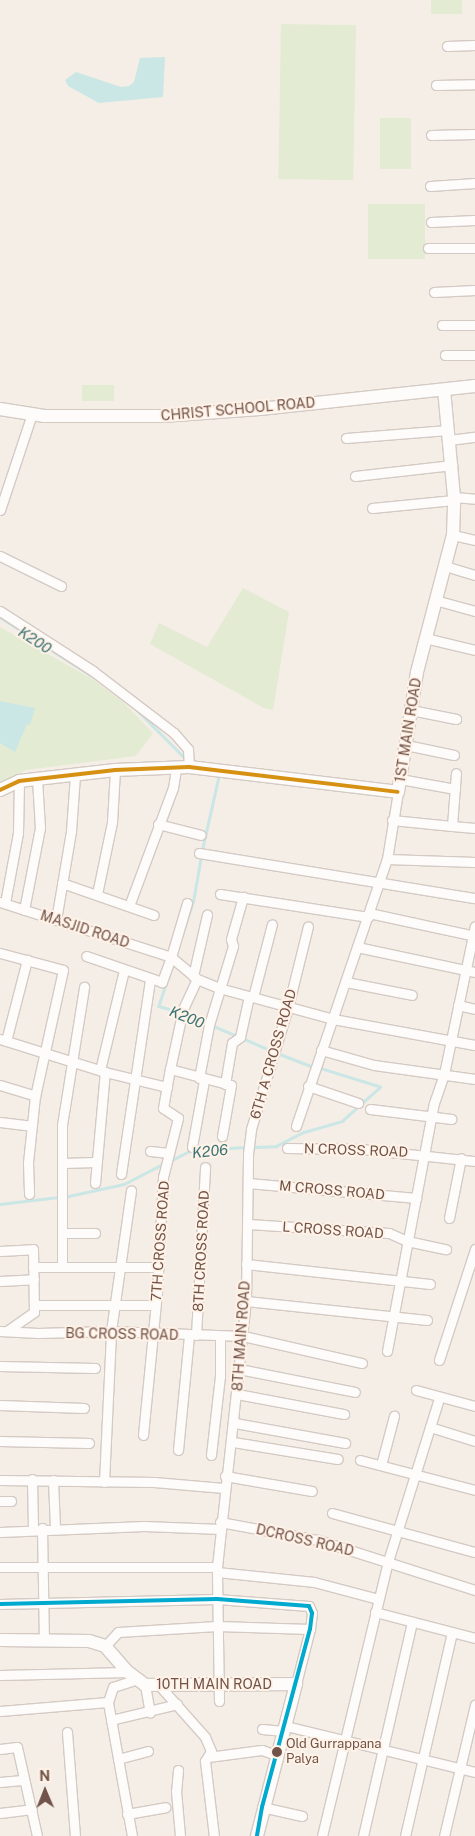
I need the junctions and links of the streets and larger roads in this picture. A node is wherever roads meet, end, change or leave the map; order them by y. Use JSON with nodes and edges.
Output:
{"nodes":[{"id":1,"x":475,"y":45,"type":"edge"},
{"id":2,"x":447,"y":46,"type":"dead end"},
{"id":3,"x":475,"y":84,"type":"edge"},
{"id":4,"x":436,"y":85,"type":"dead end"},
{"id":5,"x":475,"y":134,"type":"edge"},
{"id":6,"x":431,"y":135,"type":"dead end"},
{"id":7,"x":475,"y":184,"type":"edge"},
{"id":8,"x":430,"y":186,"type":"dead end"},
{"id":9,"x":475,"y":220,"type":"edge"},
{"id":10,"x":431,"y":222,"type":"dead end"},
{"id":11,"x":428,"y":248,"type":"dead end"},
{"id":12,"x":475,"y":248,"type":"edge"},
{"id":13,"x":475,"y":290,"type":"edge"},
{"id":14,"x":434,"y":292,"type":"dead end"},
{"id":15,"x":442,"y":325,"type":"dead end"},
{"id":16,"x":475,"y":325,"type":"edge"},
{"id":17,"x":445,"y":355,"type":"dead end"},
{"id":18,"x":475,"y":355,"type":"edge"},
{"id":19,"x":475,"y":386,"type":"edge"},
{"id":20,"x":444,"y":390,"type":"junction"},
{"id":21,"x":0,"y":410,"type":"edge"},
{"id":22,"x":32,"y":414,"type":"junction"},
{"id":23,"x":449,"y":435,"type":"junction"},
{"id":24,"x":475,"y":436,"type":"edge"},
{"id":25,"x":346,"y":438,"type":"dead end"},
{"id":26,"x":452,"y":465,"type":"junction"},
{"id":27,"x":355,"y":476,"type":"dead end"},
{"id":28,"x":454,"y":499,"type":"junction"},
{"id":29,"x":475,"y":499,"type":"edge"},
{"id":30,"x":372,"y":508,"type":"dead end"},
{"id":31,"x":0,"y":510,"type":"edge"},
{"id":32,"x":453,"y":536,"type":"junction"},
{"id":33,"x":475,"y":540,"type":"edge"},
{"id":34,"x":0,"y":556,"type":"edge"},
{"id":35,"x":445,"y":566,"type":"junction"},
{"id":36,"x":475,"y":575,"type":"edge"},
{"id":37,"x":61,"y":586,"type":"dead end"},
{"id":38,"x":435,"y":600,"type":"junction"},
{"id":39,"x":0,"y":611,"type":"edge"},
{"id":40,"x":475,"y":611,"type":"edge"},
{"id":41,"x":425,"y":638,"type":"junction"},
{"id":42,"x":475,"y":650,"type":"edge"},
{"id":43,"x":411,"y":710,"type":"junction"},
{"id":44,"x":456,"y":719,"type":"dead end"},
{"id":45,"x":406,"y":745,"type":"junction"},
{"id":46,"x":454,"y":755,"type":"dead end"},
{"id":47,"x":189,"y":767,"type":"junction"},
{"id":48,"x":176,"y":768,"type":"junction"},
{"id":49,"x":115,"y":770,"type":"junction"},
{"id":50,"x":456,"y":773,"type":"dead end"},
{"id":51,"x":75,"y":774,"type":"junction"},
{"id":52,"x":37,"y":779,"type":"junction"},
{"id":53,"x":400,"y":779,"type":"junction"},
{"id":54,"x":18,"y":781,"type":"junction"},
{"id":55,"x":454,"y":789,"type":"junction"},
{"id":56,"x":0,"y":790,"type":"edge"},
{"id":57,"x":398,"y":792,"type":"junction"},
{"id":58,"x":392,"y":820,"type":"junction"},
{"id":59,"x":158,"y":824,"type":"junction"},
{"id":60,"x":452,"y":826,"type":"junction"},
{"id":61,"x":475,"y":828,"type":"edge"},
{"id":62,"x":201,"y":835,"type":"dead end"},
{"id":63,"x":199,"y":853,"type":"dead end"},
{"id":64,"x":387,"y":859,"type":"junction"},
{"id":65,"x":475,"y":862,"type":"edge"},
{"id":66,"x":62,"y":883,"type":"junction"},
{"id":67,"x":378,"y":884,"type":"junction"},
{"id":68,"x":98,"y":894,"type":"junction"},
{"id":69,"x":220,"y":894,"type":"dead end"},
{"id":70,"x":243,"y":897,"type":"junction"},
{"id":71,"x":475,"y":898,"type":"edge"},
{"id":72,"x":3,"y":902,"type":"edge"},
{"id":73,"x":187,"y":903,"type":"dead end"},
{"id":74,"x":129,"y":906,"type":"junction"},
{"id":75,"x":24,"y":910,"type":"junction"},
{"id":76,"x":207,"y":915,"type":"dead end"},
{"id":77,"x":368,"y":915,"type":"junction"},
{"id":78,"x":154,"y":916,"type":"dead end"},
{"id":79,"x":56,"y":920,"type":"junction"},
{"id":80,"x":272,"y":924,"type":"dead end"},
{"id":81,"x":308,"y":926,"type":"dead end"},
{"id":82,"x":475,"y":926,"type":"edge"},
{"id":83,"x":474,"y":936,"type":"edge"},
{"id":84,"x":357,"y":947,"type":"junction"},
{"id":85,"x":0,"y":952,"type":"edge"},
{"id":86,"x":86,"y":956,"type":"dead end"},
{"id":87,"x":171,"y":957,"type":"junction"},
{"id":88,"x":27,"y":960,"type":"junction"},
{"id":89,"x":124,"y":970,"type":"junction"},
{"id":90,"x":470,"y":971,"type":"edge"},
{"id":91,"x":195,"y":978,"type":"junction"},
{"id":92,"x":150,"y":979,"type":"junction"},
{"id":93,"x":346,"y":982,"type":"junction"},
{"id":94,"x":84,"y":987,"type":"dead end"},
{"id":95,"x":219,"y":988,"type":"junction"},
{"id":96,"x":412,"y":995,"type":"dead end"},
{"id":97,"x":251,"y":996,"type":"junction"},
{"id":98,"x":458,"y":1005,"type":"junction"},
{"id":99,"x":288,"y":1007,"type":"junction"},
{"id":100,"x":475,"y":1009,"type":"edge"},
{"id":101,"x":333,"y":1018,"type":"junction"},
{"id":102,"x":3,"y":1040,"type":"edge"},
{"id":103,"x":449,"y":1040,"type":"junction"},
{"id":104,"x":475,"y":1045,"type":"edge"},
{"id":105,"x":321,"y":1050,"type":"junction"},
{"id":106,"x":43,"y":1053,"type":"junction"},
{"id":107,"x":73,"y":1062,"type":"junction"},
{"id":108,"x":170,"y":1069,"type":"junction"},
{"id":109,"x":102,"y":1071,"type":"junction"},
{"id":110,"x":444,"y":1074,"type":"junction"},
{"id":111,"x":202,"y":1079,"type":"junction"},
{"id":112,"x":475,"y":1079,"type":"edge"},
{"id":113,"x":134,"y":1080,"type":"junction"},
{"id":114,"x":225,"y":1084,"type":"junction"},
{"id":115,"x":0,"y":1086,"type":"edge"},
{"id":116,"x":308,"y":1086,"type":"junction"},
{"id":117,"x":167,"y":1087,"type":"junction"},
{"id":118,"x":35,"y":1096,"type":"junction"},
{"id":119,"x":358,"y":1103,"type":"dead end"},
{"id":120,"x":370,"y":1109,"type":"dead end"},
{"id":121,"x":431,"y":1116,"type":"junction"},
{"id":122,"x":451,"y":1119,"type":"dead end"},
{"id":123,"x":0,"y":1122,"type":"edge"},
{"id":124,"x":31,"y":1126,"type":"junction"},
{"id":125,"x":296,"y":1126,"type":"dead end"},
{"id":126,"x":222,"y":1136,"type":"dead end"},
{"id":127,"x":192,"y":1147,"type":"dead end"},
{"id":128,"x":287,"y":1148,"type":"dead end"},
{"id":129,"x":150,"y":1151,"type":"dead end"},
{"id":130,"x":170,"y":1153,"type":"junction"},
{"id":131,"x":425,"y":1153,"type":"junction"},
{"id":132,"x":461,"y":1158,"type":"junction"},
{"id":133,"x":475,"y":1160,"type":"edge"},
{"id":134,"x":96,"y":1162,"type":"junction"},
{"id":135,"x":63,"y":1163,"type":"junction"},
{"id":136,"x":205,"y":1167,"type":"dead end"},
{"id":137,"x":120,"y":1174,"type":"dead end"},
{"id":138,"x":95,"y":1183,"type":"dead end"},
{"id":139,"x":248,"y":1183,"type":"junction"},
{"id":140,"x":131,"y":1190,"type":"dead end"},
{"id":141,"x":29,"y":1194,"type":"dead end"},
{"id":142,"x":416,"y":1198,"type":"junction"},
{"id":143,"x":449,"y":1218,"type":"dead end"},
{"id":144,"x":248,"y":1224,"type":"junction"},
{"id":145,"x":64,"y":1233,"type":"junction"},
{"id":146,"x":95,"y":1233,"type":"dead end"},
{"id":147,"x":407,"y":1241,"type":"junction"},
{"id":148,"x":446,"y":1249,"type":"dead end"},
{"id":149,"x":475,"y":1249,"type":"edge"},
{"id":150,"x":0,"y":1251,"type":"edge"},
{"id":151,"x":246,"y":1264,"type":"junction"},
{"id":152,"x":62,"y":1266,"type":"junction"},
{"id":153,"x":33,"y":1267,"type":"junction"},
{"id":154,"x":121,"y":1267,"type":"junction"},
{"id":155,"x":159,"y":1267,"type":"junction"},
{"id":156,"x":34,"y":1279,"type":"junction"},
{"id":157,"x":0,"y":1281,"type":"edge"},
{"id":158,"x":401,"y":1281,"type":"junction"},
{"id":159,"x":430,"y":1284,"type":"dead end"},
{"id":160,"x":246,"y":1301,"type":"junction"},
{"id":161,"x":115,"y":1304,"type":"junction"},
{"id":162,"x":34,"y":1305,"type":"junction"},
{"id":163,"x":155,"y":1305,"type":"junction"},
{"id":164,"x":393,"y":1315,"type":"junction"},
{"id":165,"x":427,"y":1320,"type":"dead end"},
{"id":166,"x":4,"y":1331,"type":"edge"},
{"id":167,"x":111,"y":1331,"type":"junction"},
{"id":168,"x":152,"y":1333,"type":"junction"},
{"id":169,"x":193,"y":1335,"type":"junction"},
{"id":170,"x":220,"y":1336,"type":"junction"},
{"id":171,"x":243,"y":1336,"type":"junction"},
{"id":172,"x":387,"y":1350,"type":"dead end"},
{"id":173,"x":439,"y":1360,"type":"dead end"},
{"id":174,"x":362,"y":1362,"type":"dead end"},
{"id":175,"x":0,"y":1366,"type":"edge"},
{"id":176,"x":95,"y":1368,"type":"dead end"},
{"id":177,"x":239,"y":1369,"type":"junction"},
{"id":178,"x":416,"y":1390,"type":"dead end"},
{"id":179,"x":355,"y":1392,"type":"dead end"},
{"id":180,"x":237,"y":1394,"type":"junction"},
{"id":181,"x":439,"y":1398,"type":"junction"},
{"id":182,"x":0,"y":1405,"type":"edge"},
{"id":183,"x":475,"y":1406,"type":"edge"},
{"id":184,"x":84,"y":1408,"type":"dead end"},
{"id":185,"x":344,"y":1414,"type":"dead end"},
{"id":186,"x":394,"y":1416,"type":"dead end"},
{"id":187,"x":235,"y":1423,"type":"junction"},
{"id":188,"x":430,"y":1428,"type":"junction"},
{"id":189,"x":143,"y":1435,"type":"dead end"},
{"id":190,"x":0,"y":1441,"type":"edge"},
{"id":191,"x":475,"y":1441,"type":"edge"},
{"id":192,"x":233,"y":1442,"type":"junction"},
{"id":193,"x":90,"y":1443,"type":"dead end"},
{"id":194,"x":345,"y":1443,"type":"dead end"},
{"id":195,"x":178,"y":1450,"type":"dead end"},
{"id":196,"x":211,"y":1455,"type":"dead end"},
{"id":197,"x":338,"y":1459,"type":"dead end"},
{"id":198,"x":360,"y":1460,"type":"dead end"},
{"id":199,"x":380,"y":1465,"type":"junction"},
{"id":200,"x":416,"y":1474,"type":"junction"},
{"id":201,"x":225,"y":1476,"type":"junction"},
{"id":202,"x":32,"y":1479,"type":"junction"},
{"id":203,"x":0,"y":1480,"type":"edge"},
{"id":204,"x":53,"y":1480,"type":"junction"},
{"id":205,"x":104,"y":1482,"type":"junction"},
{"id":206,"x":224,"y":1488,"type":"junction"},
{"id":207,"x":475,"y":1490,"type":"edge"},
{"id":208,"x":312,"y":1491,"type":"dead end"},
{"id":209,"x":11,"y":1501,"type":"dead end"},
{"id":210,"x":0,"y":1502,"type":"edge"},
{"id":211,"x":332,"y":1513,"type":"dead end"},
{"id":212,"x":220,"y":1525,"type":"junction"},
{"id":213,"x":38,"y":1528,"type":"junction"},
{"id":214,"x":54,"y":1528,"type":"junction"},
{"id":215,"x":399,"y":1529,"type":"junction"},
{"id":216,"x":0,"y":1532,"type":"edge"},
{"id":217,"x":475,"y":1552,"type":"edge"},
{"id":218,"x":388,"y":1561,"type":"junction"},
{"id":219,"x":42,"y":1565,"type":"junction"},
{"id":220,"x":0,"y":1567,"type":"edge"},
{"id":221,"x":217,"y":1570,"type":"junction"},
{"id":222,"x":475,"y":1590,"type":"edge"},
{"id":223,"x":217,"y":1599,"type":"junction"},
{"id":224,"x":378,"y":1599,"type":"junction"},
{"id":225,"x":44,"y":1601,"type":"junction"},
{"id":226,"x":0,"y":1604,"type":"edge"},
{"id":227,"x":375,"y":1612,"type":"junction"},
{"id":228,"x":412,"y":1622,"type":"junction"},
{"id":229,"x":217,"y":1626,"type":"junction"},
{"id":230,"x":310,"y":1629,"type":"junction"},
{"id":231,"x":452,"y":1632,"type":"junction"},
{"id":232,"x":475,"y":1638,"type":"edge"},
{"id":233,"x":0,"y":1640,"type":"edge"},
{"id":234,"x":44,"y":1640,"type":"junction"},
{"id":235,"x":105,"y":1646,"type":"junction"},
{"id":236,"x":112,"y":1673,"type":"junction"},
{"id":237,"x":0,"y":1674,"type":"edge"},
{"id":238,"x":136,"y":1679,"type":"junction"},
{"id":239,"x":217,"y":1682,"type":"junction"},
{"id":240,"x":158,"y":1684,"type":"junction"},
{"id":241,"x":296,"y":1684,"type":"junction"},
{"id":242,"x":113,"y":1687,"type":"junction"},
{"id":243,"x":219,"y":1701,"type":"dead end"},
{"id":244,"x":108,"y":1702,"type":"junction"},
{"id":245,"x":177,"y":1704,"type":"junction"},
{"id":246,"x":475,"y":1705,"type":"edge"},
{"id":247,"x":0,"y":1711,"type":"edge"},
{"id":248,"x":150,"y":1712,"type":"junction"},
{"id":249,"x":111,"y":1720,"type":"junction"},
{"id":250,"x":262,"y":1729,"type":"dead end"},
{"id":251,"x":285,"y":1729,"type":"junction"},
{"id":252,"x":67,"y":1732,"type":"dead end"},
{"id":253,"x":344,"y":1740,"type":"junction"},
{"id":254,"x":0,"y":1749,"type":"edge"},
{"id":255,"x":383,"y":1750,"type":"junction"},
{"id":256,"x":148,"y":1751,"type":"dead end"},
{"id":257,"x":276,"y":1755,"type":"junction"},
{"id":258,"x":208,"y":1757,"type":"junction"},
{"id":259,"x":118,"y":1759,"type":"junction"},
{"id":260,"x":422,"y":1760,"type":"junction"},
{"id":261,"x":461,"y":1769,"type":"junction"},
{"id":262,"x":178,"y":1770,"type":"dead end"},
{"id":263,"x":475,"y":1772,"type":"edge"},
{"id":264,"x":22,"y":1780,"type":"junction"},
{"id":265,"x":0,"y":1782,"type":"edge"},
{"id":266,"x":165,"y":1807,"type":"dead end"},
{"id":267,"x":262,"y":1807,"type":"junction"},
{"id":268,"x":32,"y":1809,"type":"junction"},
{"id":269,"x":0,"y":1813,"type":"edge"},
{"id":270,"x":127,"y":1814,"type":"junction"},
{"id":271,"x":302,"y":1816,"type":"dead end"},
{"id":272,"x":37,"y":1836,"type":"edge"},
{"id":273,"x":75,"y":1836,"type":"edge"},
{"id":274,"x":132,"y":1836,"type":"edge"},
{"id":275,"x":180,"y":1836,"type":"edge"},
{"id":276,"x":214,"y":1836,"type":"edge"},
{"id":277,"x":257,"y":1836,"type":"edge"},
{"id":278,"x":322,"y":1836,"type":"edge"},
{"id":279,"x":364,"y":1836,"type":"edge"},
{"id":280,"x":404,"y":1836,"type":"edge"},
{"id":281,"x":444,"y":1836,"type":"edge"}],
"edges":[{"from":1,"to":2,"type":"street"},
{"from":3,"to":4,"type":"street"},
{"from":5,"to":6,"type":"street"},
{"from":7,"to":8,"type":"street"},
{"from":9,"to":10,"type":"street"},
{"from":11,"to":12,"type":"street"},
{"from":13,"to":14,"type":"street"},
{"from":15,"to":16,"type":"street"},
{"from":17,"to":18,"type":"street"},
{"from":19,"to":20,"type":"street","name":"CHRIST SCHOOL ROAD"},
{"from":20,"to":22,"type":"street","name":"CHRIST SCHOOL ROAD"},
{"from":20,"to":23,"type":"street","name":"1ST MAIN ROAD"},
{"from":21,"to":22,"type":"street","name":"CHRIST SCHOOL ROAD"},
{"from":22,"to":31,"type":"street"},
{"from":23,"to":24,"type":"street"},
{"from":23,"to":25,"type":"street"},
{"from":23,"to":26,"type":"street","name":"1ST MAIN ROAD"},
{"from":26,"to":27,"type":"street"},
{"from":26,"to":28,"type":"street","name":"1ST MAIN ROAD"},
{"from":28,"to":29,"type":"street"},
{"from":28,"to":30,"type":"street"},
{"from":28,"to":32,"type":"street","name":"1ST MAIN ROAD"},
{"from":32,"to":33,"type":"street"},
{"from":32,"to":35,"type":"street","name":"1ST MAIN ROAD"},
{"from":34,"to":37,"type":"street"},
{"from":35,"to":36,"type":"street"},
{"from":35,"to":38,"type":"street","name":"1ST MAIN ROAD"},
{"from":38,"to":40,"type":"street"},
{"from":38,"to":41,"type":"street","name":"1ST MAIN ROAD"},
{"from":39,"to":47,"type":"street"},
{"from":41,"to":42,"type":"street"},
{"from":41,"to":43,"type":"street","name":"1ST MAIN ROAD"},
{"from":43,"to":44,"type":"street"},
{"from":43,"to":45,"type":"street","name":"1ST MAIN ROAD"},
{"from":45,"to":46,"type":"street"},
{"from":45,"to":53,"type":"street","name":"1ST MAIN ROAD"},
{"from":47,"to":48,"type":"street","name":"1ST MAIN ROAD"},
{"from":47,"to":57,"type":"street","name":"1ST MAIN ROAD"},
{"from":48,"to":49,"type":"street","name":"1ST MAIN ROAD"},
{"from":48,"to":59,"type":"street"},
{"from":49,"to":51,"type":"street","name":"1ST MAIN ROAD"},
{"from":49,"to":68,"type":"street"},
{"from":50,"to":55,"type":"street"},
{"from":51,"to":52,"type":"street","name":"1ST MAIN ROAD"},
{"from":51,"to":66,"type":"street"},
{"from":52,"to":54,"type":"street","name":"1ST MAIN ROAD"},
{"from":52,"to":75,"type":"street"},
{"from":53,"to":55,"type":"street"},
{"from":53,"to":57,"type":"street","name":"1ST MAIN ROAD"},
{"from":54,"to":56,"type":"street","name":"1ST MAIN ROAD"},
{"from":54,"to":72,"type":"street"},
{"from":55,"to":60,"type":"street"},
{"from":57,"to":58,"type":"street"},
{"from":58,"to":60,"type":"street"},
{"from":58,"to":64,"type":"street"},
{"from":59,"to":62,"type":"street"},
{"from":59,"to":74,"type":"street"},
{"from":60,"to":61,"type":"street"},
{"from":63,"to":67,"type":"street"},
{"from":64,"to":65,"type":"street"},
{"from":64,"to":67,"type":"street"},
{"from":66,"to":68,"type":"street"},
{"from":66,"to":79,"type":"street"},
{"from":67,"to":71,"type":"street"},
{"from":67,"to":77,"type":"street"},
{"from":68,"to":74,"type":"street"},
{"from":69,"to":70,"type":"street"},
{"from":70,"to":77,"type":"street"},
{"from":70,"to":95,"type":"street"},
{"from":72,"to":75,"type":"street","name":"MASJID ROAD"},
{"from":73,"to":87,"type":"street"},
{"from":74,"to":78,"type":"street"},
{"from":75,"to":79,"type":"street","name":"MASJID ROAD"},
{"from":76,"to":91,"type":"street","name":"7TH CROSS ROAD"},
{"from":77,"to":83,"type":"street"},
{"from":77,"to":84,"type":"street"},
{"from":79,"to":87,"type":"street","name":"MASJID ROAD"},
{"from":80,"to":97,"type":"street"},
{"from":81,"to":99,"type":"street","name":"6TH A CROSS ROAD"},
{"from":82,"to":83,"type":"street"},
{"from":83,"to":90,"type":"street"},
{"from":84,"to":90,"type":"street"},
{"from":84,"to":93,"type":"street"},
{"from":85,"to":88,"type":"street"},
{"from":86,"to":89,"type":"street"},
{"from":87,"to":91,"type":"street"},
{"from":87,"to":92,"type":"street"},
{"from":88,"to":102,"type":"street"},
{"from":88,"to":106,"type":"street"},
{"from":89,"to":92,"type":"street"},
{"from":89,"to":109,"type":"street"},
{"from":90,"to":98,"type":"street"},
{"from":91,"to":95,"type":"street"},
{"from":91,"to":108,"type":"street","name":"7TH CROSS ROAD"},
{"from":92,"to":113,"type":"street"},
{"from":93,"to":96,"type":"street"},
{"from":93,"to":101,"type":"street"},
{"from":94,"to":107,"type":"street"},
{"from":95,"to":97,"type":"street"},
{"from":95,"to":111,"type":"street"},
{"from":97,"to":99,"type":"street"},
{"from":97,"to":114,"type":"street"},
{"from":98,"to":100,"type":"street"},
{"from":98,"to":103,"type":"street"},
{"from":99,"to":101,"type":"street"},
{"from":99,"to":139,"type":"street","name":"6TH A CROSS ROAD"},
{"from":101,"to":103,"type":"street"},
{"from":101,"to":105,"type":"street"},
{"from":102,"to":106,"type":"street"},
{"from":103,"to":104,"type":"street"},
{"from":103,"to":110,"type":"street"},
{"from":105,"to":110,"type":"street"},
{"from":105,"to":116,"type":"street"},
{"from":106,"to":107,"type":"street"},
{"from":106,"to":118,"type":"street"},
{"from":107,"to":109,"type":"street"},
{"from":107,"to":135,"type":"street"},
{"from":108,"to":111,"type":"street"},
{"from":108,"to":117,"type":"street","name":"7TH CROSS ROAD"},
{"from":109,"to":113,"type":"street"},
{"from":109,"to":134,"type":"street"},
{"from":110,"to":112,"type":"street"},
{"from":110,"to":121,"type":"street"},
{"from":111,"to":114,"type":"street"},
{"from":111,"to":127,"type":"street"},
{"from":113,"to":117,"type":"street"},
{"from":113,"to":137,"type":"street"},
{"from":114,"to":126,"type":"street"},
{"from":115,"to":118,"type":"street"},
{"from":116,"to":119,"type":"street"},
{"from":116,"to":125,"type":"street"},
{"from":117,"to":130,"type":"street","name":"7TH CROSS ROAD"},
{"from":118,"to":124,"type":"street"},
{"from":120,"to":121,"type":"street"},
{"from":121,"to":122,"type":"street"},
{"from":121,"to":131,"type":"street"},
{"from":123,"to":124,"type":"street"},
{"from":124,"to":141,"type":"street"},
{"from":128,"to":131,"type":"street","name":"N CROSS ROAD"},
{"from":129,"to":130,"type":"street"},
{"from":130,"to":155,"type":"street","name":"7TH CROSS ROAD"},
{"from":131,"to":132,"type":"street","name":"N CROSS ROAD"},
{"from":131,"to":142,"type":"street"},
{"from":132,"to":133,"type":"street","name":"N CROSS ROAD"},
{"from":132,"to":143,"type":"street"},
{"from":134,"to":135,"type":"street"},
{"from":134,"to":138,"type":"street"},
{"from":135,"to":145,"type":"street"},
{"from":136,"to":169,"type":"street","name":"8TH CROSS ROAD"},
{"from":139,"to":142,"type":"street","name":"M CROSS ROAD"},
{"from":139,"to":144,"type":"street","name":"8TH MAIN ROAD"},
{"from":140,"to":154,"type":"street"},
{"from":142,"to":147,"type":"street"},
{"from":144,"to":147,"type":"street","name":"L CROSS ROAD"},
{"from":144,"to":151,"type":"street","name":"8TH MAIN ROAD"},
{"from":145,"to":146,"type":"street"},
{"from":145,"to":152,"type":"street"},
{"from":147,"to":148,"type":"street","name":"L CROSS ROAD"},
{"from":147,"to":158,"type":"street"},
{"from":149,"to":173,"type":"street"},
{"from":150,"to":153,"type":"street"},
{"from":151,"to":158,"type":"street"},
{"from":151,"to":160,"type":"street","name":"8TH MAIN ROAD"},
{"from":152,"to":153,"type":"street"},
{"from":152,"to":154,"type":"street"},
{"from":153,"to":156,"type":"street"},
{"from":154,"to":155,"type":"street"},
{"from":154,"to":161,"type":"street"},
{"from":155,"to":163,"type":"street","name":"7TH CROSS ROAD"},
{"from":156,"to":157,"type":"street"},
{"from":156,"to":162,"type":"street"},
{"from":158,"to":159,"type":"street"},
{"from":158,"to":164,"type":"street"},
{"from":160,"to":164,"type":"street"},
{"from":160,"to":171,"type":"street","name":"8TH MAIN ROAD"},
{"from":161,"to":162,"type":"street"},
{"from":161,"to":163,"type":"street"},
{"from":161,"to":167,"type":"street"},
{"from":162,"to":166,"type":"street"},
{"from":163,"to":168,"type":"street","name":"7TH CROSS ROAD"},
{"from":164,"to":165,"type":"street"},
{"from":164,"to":172,"type":"street"},
{"from":166,"to":167,"type":"street","name":"BG CROSS ROAD"},
{"from":167,"to":168,"type":"street","name":"BG CROSS ROAD"},
{"from":167,"to":205,"type":"street"},
{"from":168,"to":169,"type":"street","name":"BG CROSS ROAD"},
{"from":168,"to":189,"type":"street","name":"7TH CROSS ROAD"},
{"from":169,"to":170,"type":"street","name":"BG CROSS ROAD"},
{"from":169,"to":195,"type":"street","name":"8TH CROSS ROAD"},
{"from":170,"to":171,"type":"street","name":"BG CROSS ROAD"},
{"from":170,"to":196,"type":"street"},
{"from":171,"to":174,"type":"street","name":"BG CROSS ROAD"},
{"from":171,"to":177,"type":"street","name":"8TH MAIN ROAD"},
{"from":175,"to":176,"type":"street"},
{"from":177,"to":179,"type":"street"},
{"from":177,"to":180,"type":"street","name":"8TH MAIN ROAD"},
{"from":178,"to":181,"type":"street"},
{"from":180,"to":185,"type":"street"},
{"from":180,"to":187,"type":"street","name":"8TH MAIN ROAD"},
{"from":181,"to":183,"type":"street"},
{"from":181,"to":188,"type":"street"},
{"from":182,"to":184,"type":"street"},
{"from":186,"to":199,"type":"street"},
{"from":187,"to":192,"type":"street","name":"8TH MAIN ROAD"},
{"from":187,"to":194,"type":"street"},
{"from":188,"to":191,"type":"street"},
{"from":188,"to":200,"type":"street"},
{"from":190,"to":193,"type":"street"},
{"from":192,"to":197,"type":"street"},
{"from":192,"to":201,"type":"street","name":"8TH MAIN ROAD"},
{"from":198,"to":199,"type":"street"},
{"from":199,"to":200,"type":"street"},
{"from":200,"to":207,"type":"street"},
{"from":200,"to":215,"type":"street"},
{"from":201,"to":206,"type":"street","name":"8TH MAIN ROAD"},
{"from":201,"to":208,"type":"street"},
{"from":202,"to":203,"type":"street"},
{"from":202,"to":204,"type":"street"},
{"from":202,"to":213,"type":"street"},
{"from":204,"to":205,"type":"street"},
{"from":204,"to":214,"type":"street"},
{"from":205,"to":206,"type":"street"},
{"from":206,"to":212,"type":"street","name":"8TH MAIN ROAD"},
{"from":209,"to":210,"type":"street"},
{"from":211,"to":215,"type":"street"},
{"from":212,"to":214,"type":"street","name":"DCROSS ROAD"},
{"from":212,"to":218,"type":"street","name":"DCROSS ROAD"},
{"from":212,"to":221,"type":"street","name":"8TH MAIN ROAD"},
{"from":213,"to":214,"type":"street","name":"DCROSS ROAD"},
{"from":213,"to":216,"type":"street","name":"DCROSS ROAD"},
{"from":213,"to":219,"type":"street"},
{"from":215,"to":217,"type":"street"},
{"from":215,"to":218,"type":"street"},
{"from":218,"to":222,"type":"street","name":"DCROSS ROAD"},
{"from":218,"to":224,"type":"street"},
{"from":219,"to":220,"type":"street"},
{"from":219,"to":221,"type":"street"},
{"from":219,"to":225,"type":"street"},
{"from":221,"to":223,"type":"street","name":"8TH MAIN ROAD"},
{"from":221,"to":224,"type":"street"},
{"from":223,"to":225,"type":"street"},
{"from":223,"to":229,"type":"street","name":"8TH MAIN ROAD"},
{"from":223,"to":230,"type":"street"},
{"from":224,"to":227,"type":"street"},
{"from":225,"to":226,"type":"street"},
{"from":225,"to":234,"type":"street"},
{"from":227,"to":228,"type":"street"},
{"from":227,"to":253,"type":"street"},
{"from":228,"to":231,"type":"street"},
{"from":228,"to":255,"type":"street"},
{"from":229,"to":230,"type":"street"},
{"from":229,"to":235,"type":"street"},
{"from":229,"to":239,"type":"street","name":"8TH MAIN ROAD"},
{"from":230,"to":241,"type":"street"},
{"from":231,"to":232,"type":"street"},
{"from":231,"to":260,"type":"street"},
{"from":233,"to":234,"type":"street"},
{"from":234,"to":235,"type":"street"},
{"from":235,"to":238,"type":"street"},
{"from":236,"to":237,"type":"street"},
{"from":236,"to":238,"type":"street"},
{"from":236,"to":242,"type":"street"},
{"from":238,"to":240,"type":"street","name":"10TH MAIN ROAD"},
{"from":238,"to":242,"type":"street"},
{"from":238,"to":248,"type":"street"},
{"from":239,"to":240,"type":"street","name":"10TH MAIN ROAD"},
{"from":239,"to":241,"type":"street","name":"10TH MAIN ROAD"},
{"from":239,"to":243,"type":"street","name":"8TH MAIN ROAD"},
{"from":240,"to":245,"type":"street"},
{"from":241,"to":251,"type":"street"},
{"from":242,"to":244,"type":"street"},
{"from":244,"to":247,"type":"street"},
{"from":244,"to":249,"type":"street"},
{"from":245,"to":248,"type":"street"},
{"from":245,"to":258,"type":"street"},
{"from":246,"to":261,"type":"street"},
{"from":248,"to":249,"type":"street"},
{"from":249,"to":259,"type":"street"},
{"from":250,"to":251,"type":"street"},
{"from":251,"to":253,"type":"street"},
{"from":251,"to":257,"type":"street"},
{"from":252,"to":273,"type":"street"},
{"from":253,"to":255,"type":"street"},
{"from":253,"to":278,"type":"street"},
{"from":254,"to":264,"type":"street"},
{"from":255,"to":260,"type":"street"},
{"from":255,"to":279,"type":"street"},
{"from":256,"to":259,"type":"street"},
{"from":257,"to":258,"type":"street"},
{"from":257,"to":267,"type":"street"},
{"from":258,"to":276,"type":"street"},
{"from":259,"to":270,"type":"street"},
{"from":260,"to":261,"type":"street"},
{"from":260,"to":280,"type":"street"},
{"from":261,"to":263,"type":"street"},
{"from":261,"to":281,"type":"street"},
{"from":262,"to":275,"type":"street"},
{"from":264,"to":265,"type":"street"},
{"from":264,"to":268,"type":"street"},
{"from":266,"to":270,"type":"street"},
{"from":267,"to":271,"type":"street"},
{"from":267,"to":277,"type":"street"},
{"from":268,"to":269,"type":"street"},
{"from":268,"to":272,"type":"street"},
{"from":270,"to":274,"type":"street"}]}
